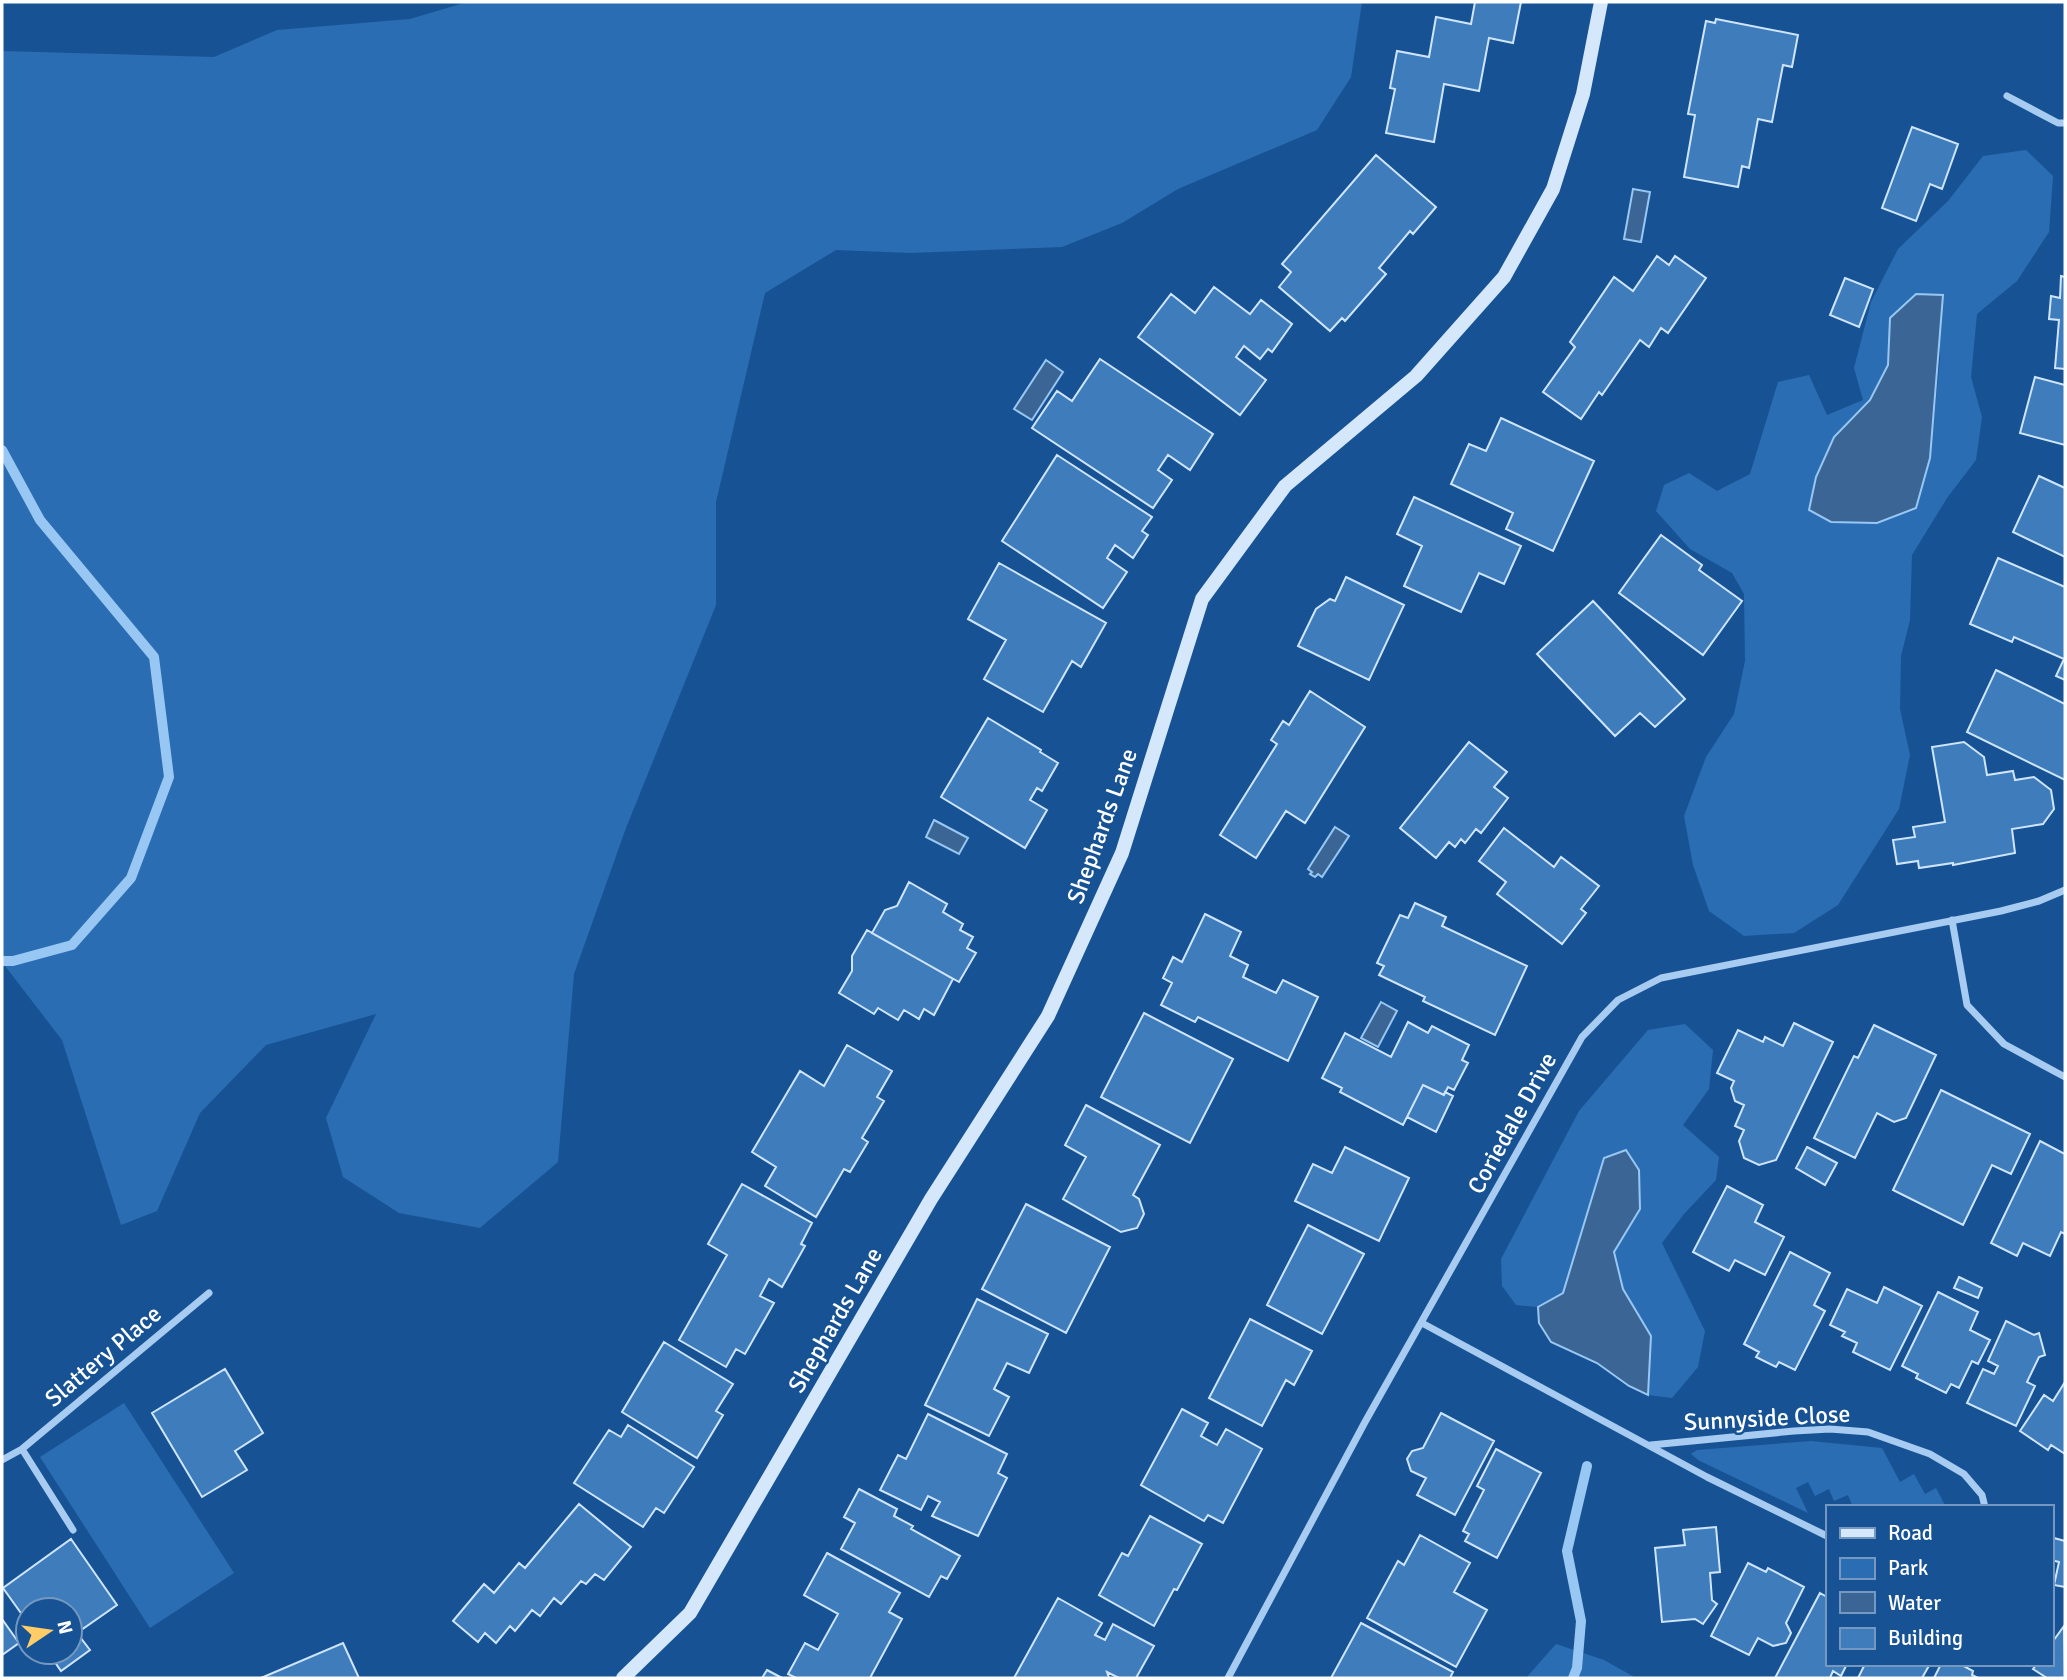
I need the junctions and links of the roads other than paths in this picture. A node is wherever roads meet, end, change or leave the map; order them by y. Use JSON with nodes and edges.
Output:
{"nodes":[{"id":1,"x":1601,"y":2,"type":"edge"},
{"id":2,"x":2007,"y":96,"type":"dead end"},
{"id":3,"x":2065,"y":122,"type":"edge"},
{"id":4,"x":2065,"y":890,"type":"edge"},
{"id":5,"x":1952,"y":920,"type":"junction"},
{"id":6,"x":2065,"y":1077,"type":"edge"},
{"id":7,"x":209,"y":1293,"type":"dead end"},
{"id":8,"x":1422,"y":1322,"type":"junction"},
{"id":9,"x":1650,"y":1446,"type":"junction"},
{"id":10,"x":22,"y":1449,"type":"junction"},
{"id":11,"x":2,"y":1460,"type":"edge"},
{"id":12,"x":1984,"y":1505,"type":"edge"},
{"id":13,"x":73,"y":1530,"type":"dead end"},
{"id":14,"x":1826,"y":1536,"type":"edge"},
{"id":15,"x":623,"y":1678,"type":"edge"},
{"id":16,"x":1228,"y":1678,"type":"edge"}],
"edges":[{"from":1,"to":15,"type":"street","name":"Shephards Lane"},
{"from":2,"to":3,"type":"street"},
{"from":4,"to":5,"type":"street","name":"Coriedale Drive"},
{"from":5,"to":6,"type":"street"},
{"from":5,"to":8,"type":"street","name":"Coriedale Drive"},
{"from":7,"to":10,"type":"street","name":"Slattery Place"},
{"from":8,"to":9,"type":"street","name":"Sunnyside Close"},
{"from":8,"to":16,"type":"street","name":"Coriedale Drive"},
{"from":9,"to":12,"type":"street","name":"Sunnyside Close"},
{"from":9,"to":14,"type":"street","name":"Sunnyside Close"},
{"from":10,"to":11,"type":"street","name":"Slattery Place"},
{"from":10,"to":13,"type":"street"}]}
